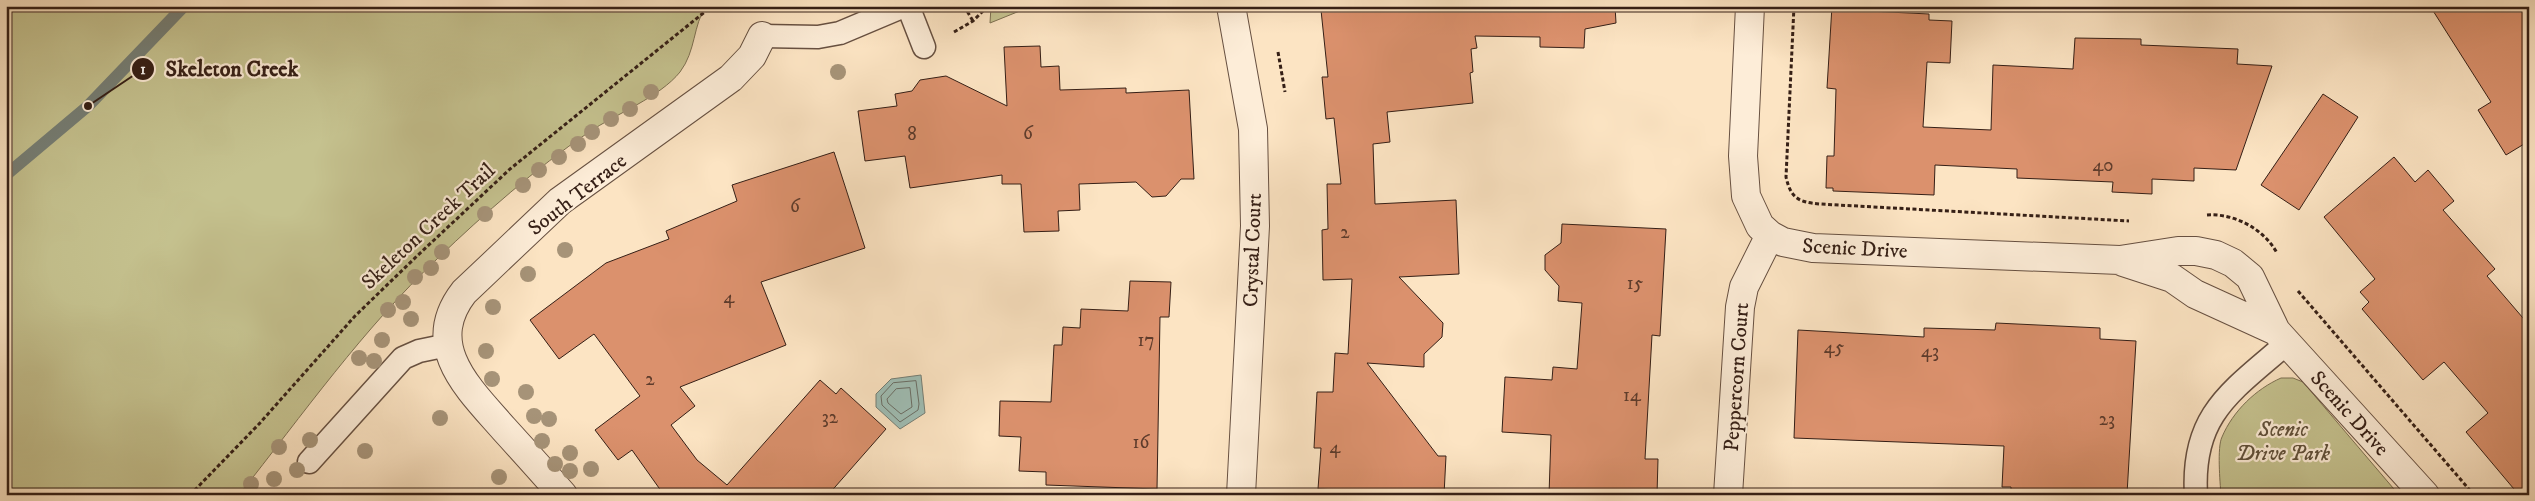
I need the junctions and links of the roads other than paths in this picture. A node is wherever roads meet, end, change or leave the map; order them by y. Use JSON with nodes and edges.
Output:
{"nodes":[{"id":1,"x":904,"y":6,"type":"edge"},
{"id":2,"x":908,"y":6,"type":"edge"},
{"id":3,"x":1231,"y":6,"type":"edge"},
{"id":4,"x":1750,"y":6,"type":"edge"},
{"id":5,"x":762,"y":36,"type":"joint"},
{"id":6,"x":924,"y":47,"type":"road end"},
{"id":7,"x":1770,"y":235,"type":"junction"},
{"id":8,"x":2120,"y":260,"type":"junction"},
{"id":9,"x":2282,"y":337,"type":"junction"},
{"id":10,"x":448,"y":345,"type":"junction"},
{"id":11,"x":309,"y":462,"type":"dead end"},
{"id":12,"x":563,"y":495,"type":"edge"},
{"id":13,"x":1241,"y":495,"type":"edge"},
{"id":14,"x":1728,"y":495,"type":"edge"},
{"id":15,"x":2196,"y":495,"type":"edge"},
{"id":16,"x":2425,"y":495,"type":"edge"}],
"edges":[{"from":1,"to":5,"type":"lane","name":"South Terrace"},
{"from":2,"to":6,"type":"lane"},
{"from":3,"to":13,"type":"street","name":"Crystal Court"},
{"from":4,"to":7,"type":"street","name":"Scenic Drive"},
{"from":5,"to":10,"type":"street","name":"South Terrace"},
{"from":7,"to":8,"type":"street","name":"Scenic Drive"},
{"from":7,"to":14,"type":"street","name":"Peppercorn Court"},
{"from":8,"to":9,"type":"street","name":"Scenic Drive"},
{"from":8,"to":9,"type":"street","name":"Scenic Drive"},
{"from":9,"to":15,"type":"lane"},
{"from":9,"to":16,"type":"street","name":"Scenic Drive"},
{"from":10,"to":11,"type":"lane"},
{"from":10,"to":12,"type":"street","name":"South Terrace"}]}
